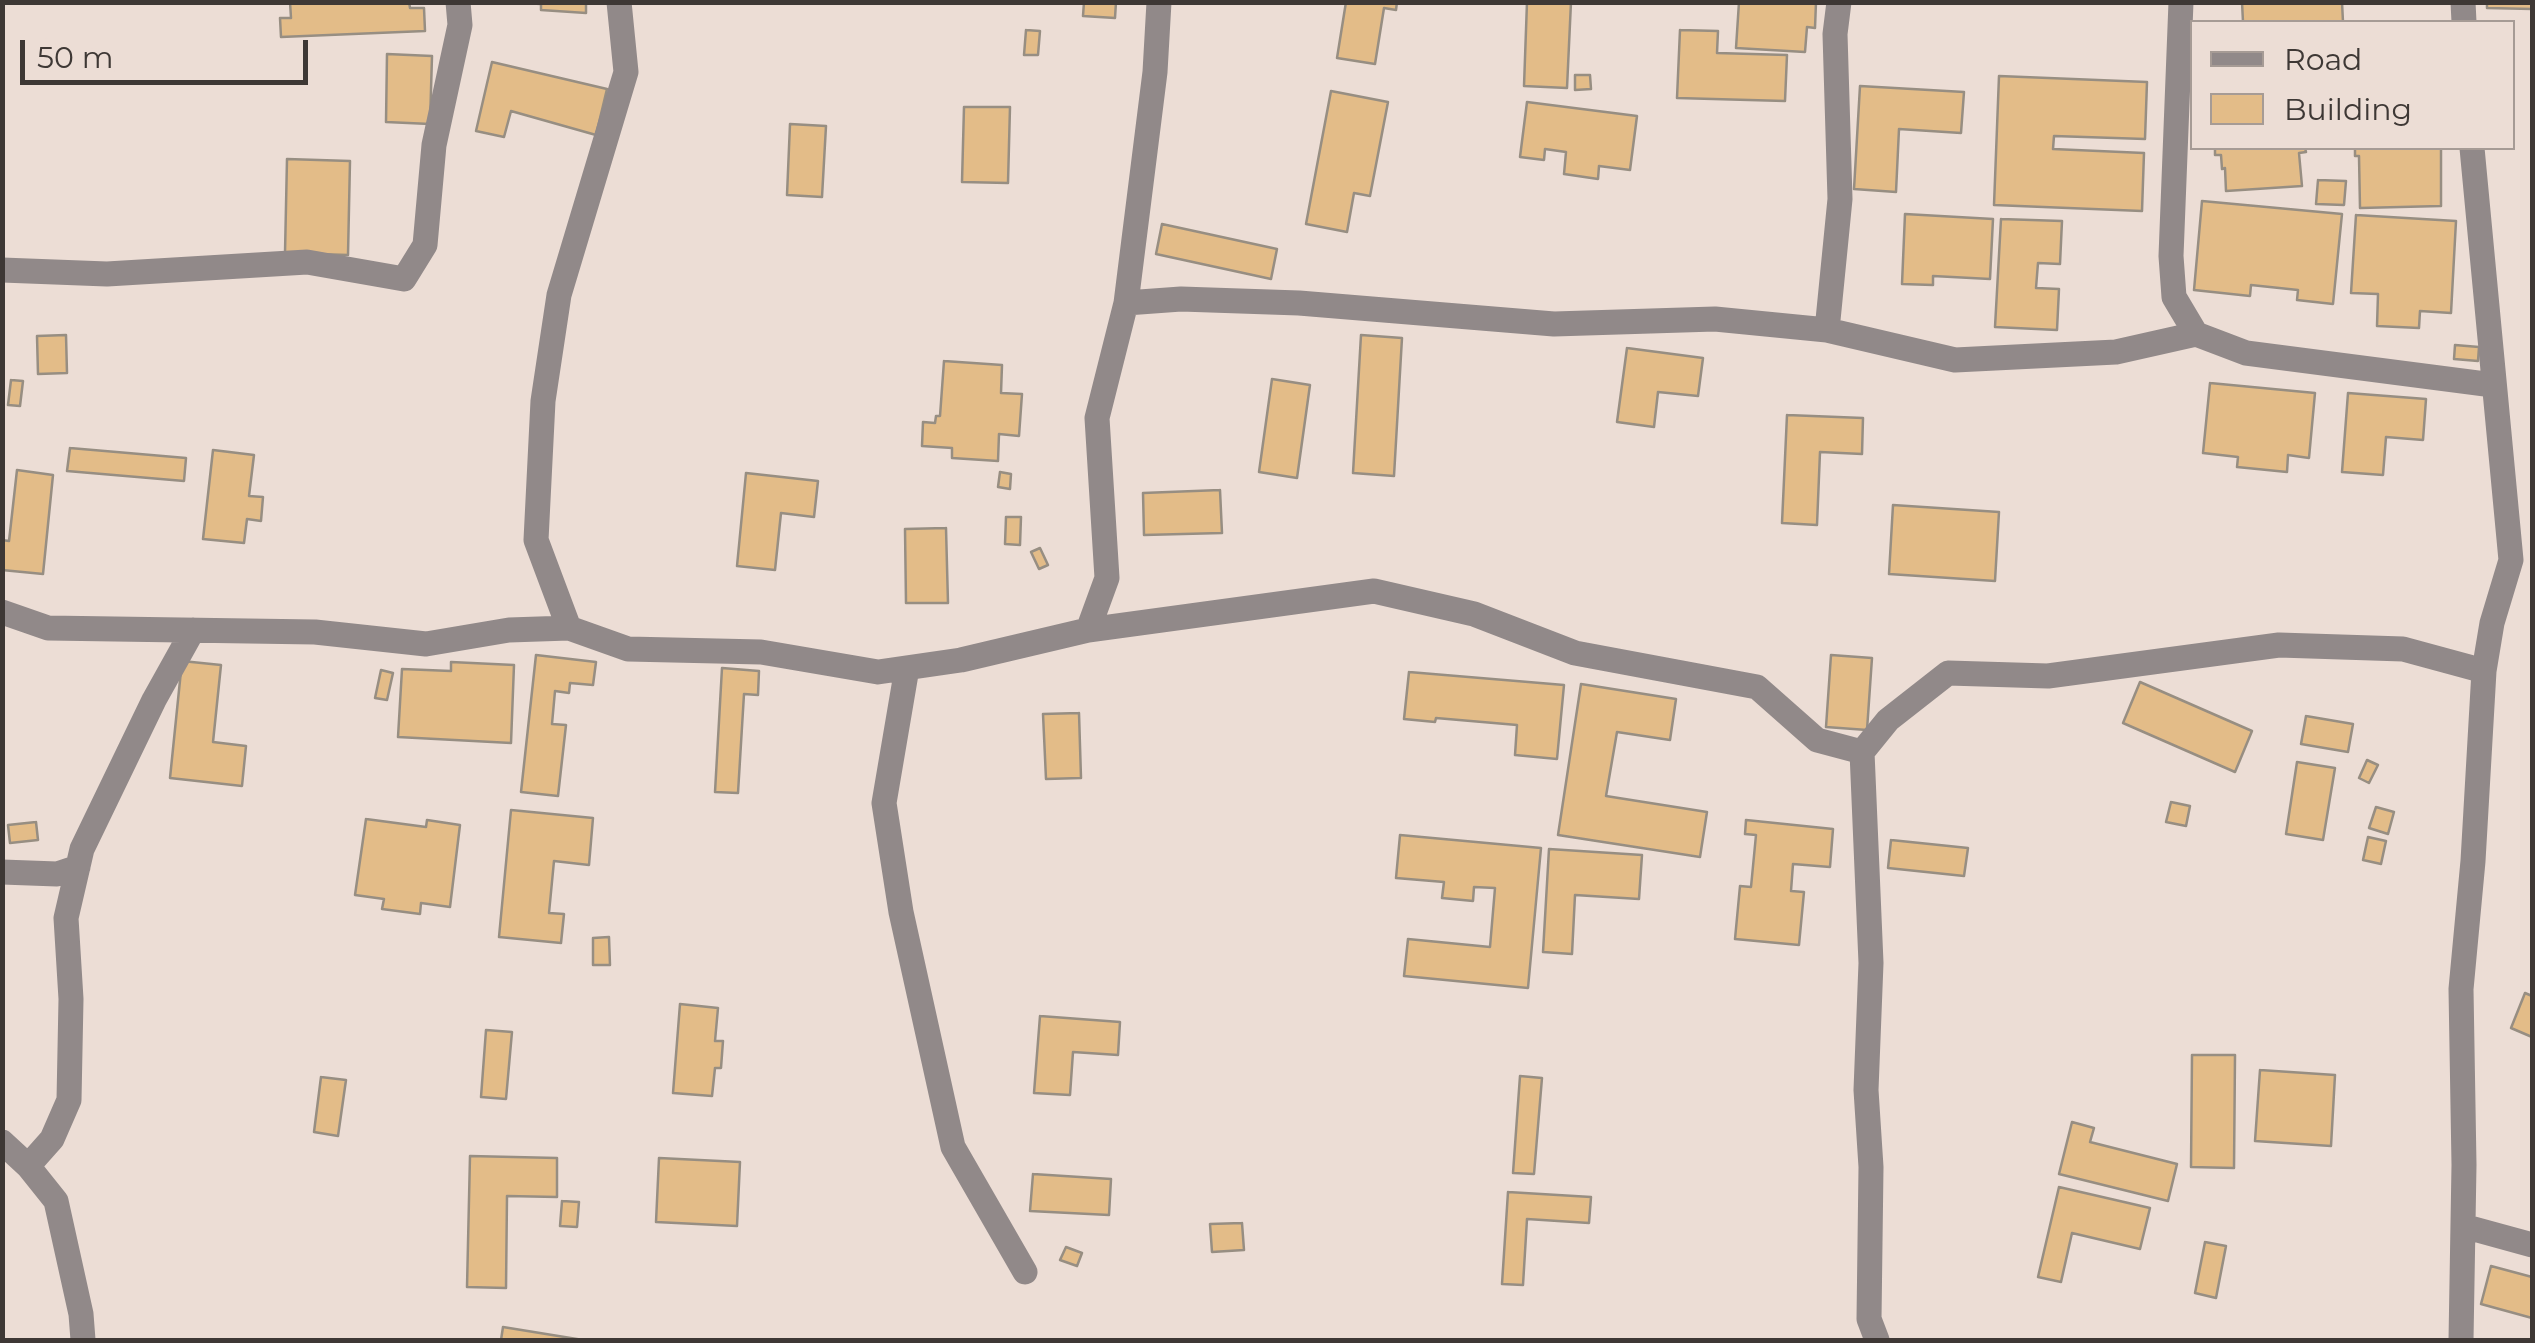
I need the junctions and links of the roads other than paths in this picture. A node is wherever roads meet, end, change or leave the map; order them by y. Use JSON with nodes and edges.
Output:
{"nodes":[{"id":1,"x":458,"y":2,"type":"edge"},
{"id":2,"x":619,"y":2,"type":"edge"},
{"id":3,"x":1159,"y":2,"type":"edge"},
{"id":4,"x":1839,"y":2,"type":"edge"},
{"id":5,"x":2181,"y":2,"type":"edge"},
{"id":6,"x":2472,"y":150,"type":"edge"},
{"id":7,"x":2,"y":270,"type":"edge"},
{"id":8,"x":1126,"y":303,"type":"junction"},
{"id":9,"x":1826,"y":330,"type":"junction"},
{"id":10,"x":2196,"y":334,"type":"junction"},
{"id":11,"x":2493,"y":386,"type":"junction"},
{"id":12,"x":2511,"y":560,"type":"junction"},
{"id":13,"x":2532,"y":575,"type":"edge"},
{"id":14,"x":2,"y":612,"type":"edge"},
{"id":15,"x":569,"y":628,"type":"junction"},
{"id":16,"x":193,"y":630,"type":"junction"},
{"id":17,"x":1088,"y":630,"type":"junction"},
{"id":18,"x":906,"y":668,"type":"junction"},
{"id":19,"x":2484,"y":671,"type":"junction"},
{"id":20,"x":1862,"y":752,"type":"junction"},
{"id":21,"x":78,"y":867,"type":"junction"},
{"id":22,"x":2,"y":872,"type":"edge"},
{"id":23,"x":2,"y":1142,"type":"edge"},
{"id":24,"x":28,"y":1166,"type":"junction"},
{"id":25,"x":2463,"y":1226,"type":"junction"},
{"id":26,"x":2532,"y":1244,"type":"edge"},
{"id":27,"x":1025,"y":1272,"type":"dead end"},
{"id":28,"x":83,"y":1340,"type":"edge"},
{"id":29,"x":1878,"y":1340,"type":"edge"},
{"id":30,"x":2461,"y":1340,"type":"edge"}],
"edges":[{"from":1,"to":7,"type":"street"},
{"from":2,"to":15,"type":"street"},
{"from":3,"to":8,"type":"street"},
{"from":4,"to":9,"type":"street"},
{"from":5,"to":10,"type":"street"},
{"from":6,"to":11,"type":"street"},
{"from":8,"to":9,"type":"street"},
{"from":8,"to":17,"type":"street"},
{"from":9,"to":10,"type":"street"},
{"from":10,"to":11,"type":"street"},
{"from":11,"to":12,"type":"street"},
{"from":12,"to":13,"type":"street"},
{"from":12,"to":19,"type":"street"},
{"from":14,"to":16,"type":"street"},
{"from":15,"to":16,"type":"street"},
{"from":15,"to":18,"type":"street"},
{"from":16,"to":21,"type":"street"},
{"from":17,"to":18,"type":"street"},
{"from":17,"to":20,"type":"street"},
{"from":18,"to":27,"type":"street"},
{"from":19,"to":20,"type":"street"},
{"from":19,"to":25,"type":"street"},
{"from":20,"to":29,"type":"street"},
{"from":21,"to":22,"type":"street"},
{"from":21,"to":24,"type":"street"},
{"from":23,"to":24,"type":"street"},
{"from":24,"to":28,"type":"street"},
{"from":25,"to":26,"type":"street"},
{"from":25,"to":30,"type":"street"}]}
